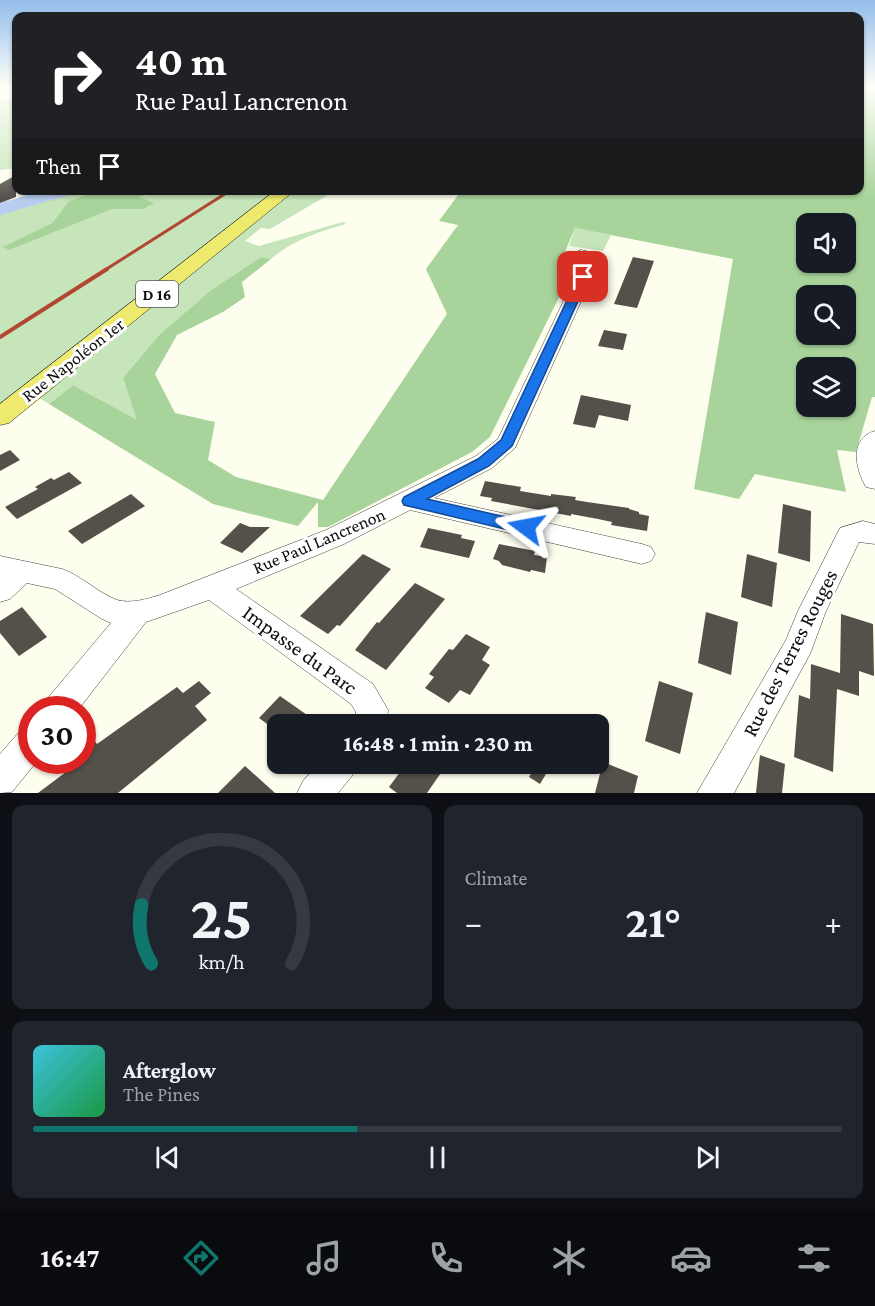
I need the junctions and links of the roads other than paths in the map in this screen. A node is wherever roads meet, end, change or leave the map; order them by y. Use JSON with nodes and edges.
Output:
{"nodes":[{"id":1,"x":281,"y":195,"type":"edge"},
{"id":2,"x":581,"y":255,"type":"dead end"},
{"id":3,"x":14,"y":407,"type":"edge"},
{"id":4,"x":875,"y":438,"type":"edge"},
{"id":5,"x":875,"y":481,"type":"edge"},
{"id":6,"x":410,"y":501,"type":"junction"},
{"id":7,"x":875,"y":534,"type":"edge"},
{"id":8,"x":642,"y":554,"type":"dead end"},
{"id":9,"x":11,"y":569,"type":"edge"},
{"id":10,"x":211,"y":586,"type":"junction"},
{"id":11,"x":0,"y":591,"type":"edge"},
{"id":12,"x":137,"y":613,"type":"junction"},
{"id":13,"x":69,"y":696,"type":"edge"},
{"id":14,"x":372,"y":714,"type":"edge"},
{"id":15,"x":18,"y":759,"type":"edge"},
{"id":16,"x":331,"y":774,"type":"edge"},
{"id":17,"x":0,"y":780,"type":"edge"},
{"id":18,"x":315,"y":793,"type":"edge"},
{"id":19,"x":715,"y":793,"type":"edge"}],
"edges":[{"from":1,"to":3,"type":"main road","name":"Rue Napoléon 1er","number":"D 16"},
{"from":2,"to":6,"type":"street","name":"Rue Paul Lancrenon"},
{"from":4,"to":5,"type":"street"},
{"from":6,"to":8,"type":"street"},
{"from":6,"to":10,"type":"street","name":"Rue Paul Lancrenon"},
{"from":7,"to":19,"type":"street","name":"Rue des Terres Rouges"},
{"from":9,"to":11,"type":"street"},
{"from":9,"to":12,"type":"street"},
{"from":10,"to":12,"type":"street","name":"Rue Paul Lancrenon"},
{"from":10,"to":14,"type":"street","name":"Impasse du Parc"},
{"from":12,"to":13,"type":"street"},
{"from":15,"to":17,"type":"street"},
{"from":16,"to":18,"type":"street"}]}
